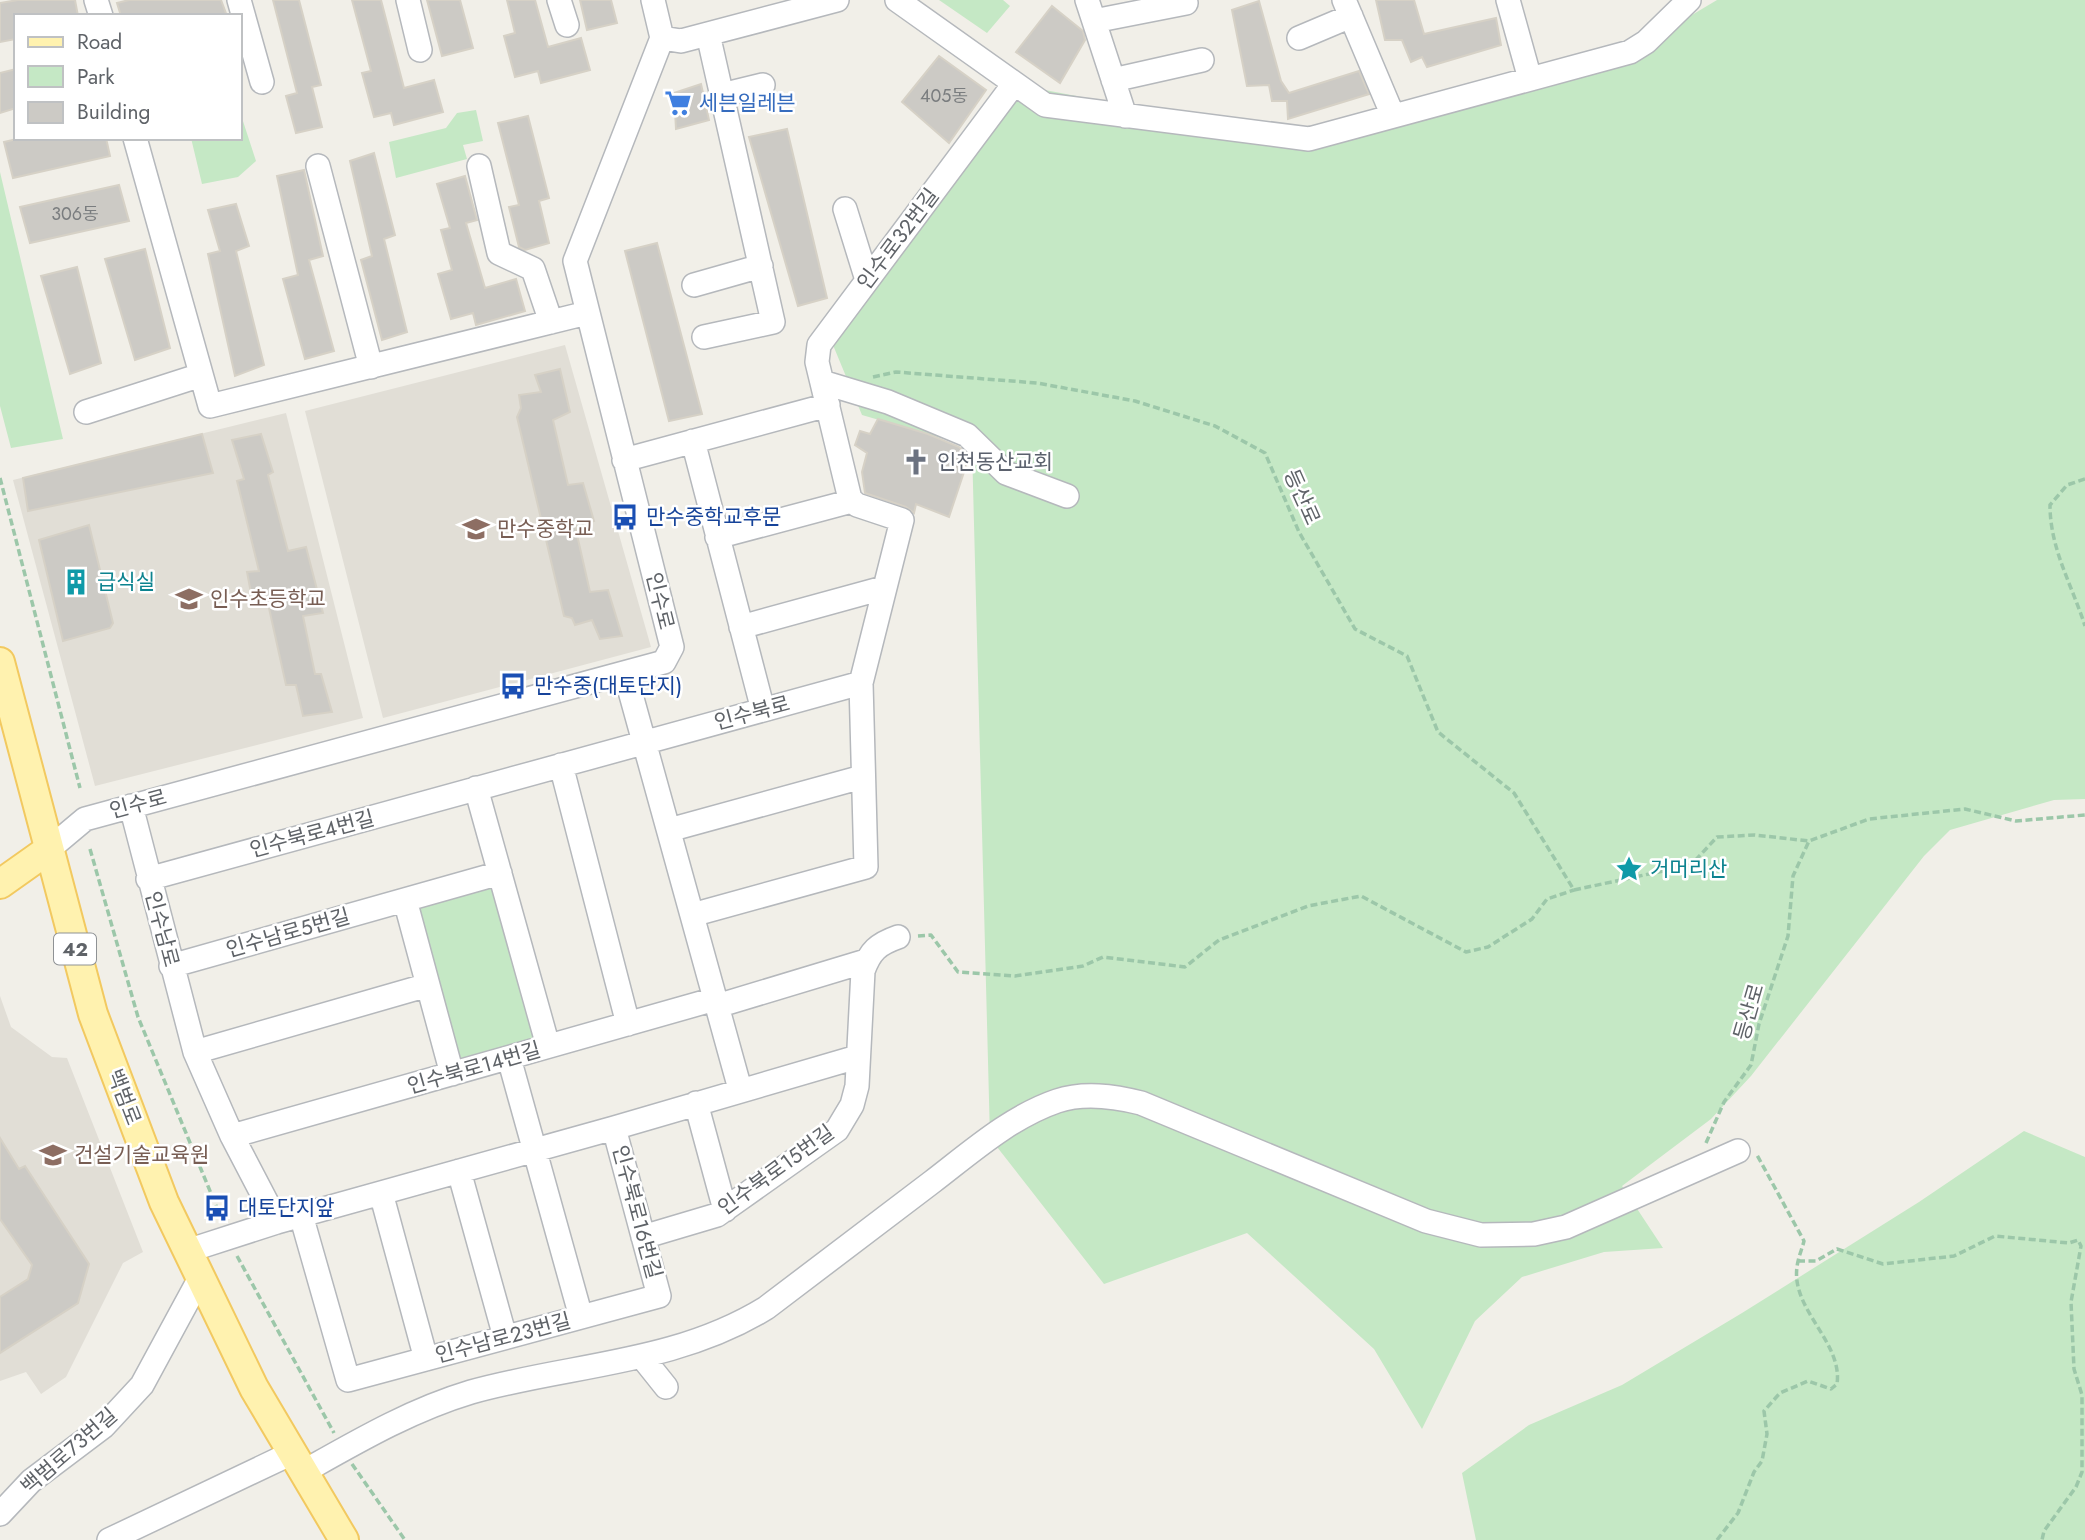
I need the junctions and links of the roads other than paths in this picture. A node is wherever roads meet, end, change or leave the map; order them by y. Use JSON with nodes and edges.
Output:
{"nodes":[{"id":1,"x":239,"y":0,"type":"edge"},
{"id":2,"x":408,"y":0,"type":"edge"},
{"id":3,"x":559,"y":0,"type":"edge"},
{"id":4,"x":653,"y":0,"type":"edge"},
{"id":5,"x":837,"y":0,"type":"edge"},
{"id":6,"x":1508,"y":0,"type":"edge"},
{"id":7,"x":1689,"y":0,"type":"edge"},
{"id":8,"x":908,"y":2,"type":"edge"},
{"id":9,"x":1186,"y":3,"type":"dead end"},
{"id":10,"x":791,"y":6,"type":"edge"},
{"id":11,"x":1347,"y":8,"type":"edge"},
{"id":12,"x":1091,"y":11,"type":"edge"},
{"id":13,"x":567,"y":25,"type":"dead end"},
{"id":14,"x":708,"y":34,"type":"junction"},
{"id":15,"x":662,"y":38,"type":"junction"},
{"id":16,"x":1299,"y":38,"type":"dead end"},
{"id":17,"x":420,"y":50,"type":"dead end"},
{"id":18,"x":1202,"y":60,"type":"dead end"},
{"id":19,"x":1530,"y":79,"type":"junction"},
{"id":20,"x":1113,"y":80,"type":"junction"},
{"id":21,"x":262,"y":82,"type":"dead end"},
{"id":22,"x":1014,"y":84,"type":"junction"},
{"id":23,"x":764,"y":85,"type":"dead end"},
{"id":24,"x":722,"y":95,"type":"junction"},
{"id":25,"x":1125,"y":116,"type":"junction"},
{"id":26,"x":1393,"y":116,"type":"junction"},
{"id":27,"x":136,"y":140,"type":"edge"},
{"id":28,"x":318,"y":166,"type":"dead end"},
{"id":29,"x":479,"y":166,"type":"dead end"},
{"id":30,"x":845,"y":209,"type":"dead end"},
{"id":31,"x":761,"y":267,"type":"junction"},
{"id":32,"x":867,"y":280,"type":"junction"},
{"id":33,"x":694,"y":285,"type":"dead end"},
{"id":34,"x":587,"y":313,"type":"junction"},
{"id":35,"x":551,"y":322,"type":"junction"},
{"id":36,"x":704,"y":337,"type":"dead end"},
{"id":37,"x":371,"y":367,"type":"junction"},
{"id":38,"x":201,"y":376,"type":"junction"},
{"id":39,"x":830,"y":392,"type":"junction"},
{"id":40,"x":86,"y":412,"type":"dead end"},
{"id":41,"x":693,"y":441,"type":"junction"},
{"id":42,"x":624,"y":460,"type":"junction"},
{"id":43,"x":1067,"y":496,"type":"dead end"},
{"id":44,"x":852,"y":501,"type":"junction"},
{"id":45,"x":717,"y":537,"type":"junction"},
{"id":46,"x":883,"y":588,"type":"junction"},
{"id":47,"x":741,"y":627,"type":"junction"},
{"id":48,"x":0,"y":662,"type":"edge"},
{"id":49,"x":625,"y":673,"type":"junction"},
{"id":50,"x":861,"y":683,"type":"junction"},
{"id":51,"x":763,"y":710,"type":"junction"},
{"id":52,"x":644,"y":742,"type":"junction"},
{"id":53,"x":561,"y":765,"type":"junction"},
{"id":54,"x":862,"y":777,"type":"junction"},
{"id":55,"x":476,"y":788,"type":"junction"},
{"id":56,"x":131,"y":806,"type":"junction"},
{"id":57,"x":669,"y":830,"type":"junction"},
{"id":58,"x":48,"y":850,"type":"junction"},
{"id":59,"x":500,"y":873,"type":"junction"},
{"id":60,"x":148,"y":879,"type":"junction"},
{"id":61,"x":0,"y":884,"type":"edge"},
{"id":62,"x":405,"y":900,"type":"junction"},
{"id":63,"x":692,"y":915,"type":"junction"},
{"id":64,"x":898,"y":937,"type":"road end"},
{"id":65,"x":866,"y":961,"type":"junction"},
{"id":66,"x":171,"y":966,"type":"junction"},
{"id":67,"x":428,"y":985,"type":"junction"},
{"id":68,"x":716,"y":1003,"type":"junction"},
{"id":69,"x":628,"y":1024,"type":"junction"},
{"id":70,"x":548,"y":1046,"type":"junction"},
{"id":71,"x":195,"y":1052,"type":"junction"},
{"id":72,"x":857,"y":1057,"type":"junction"},
{"id":73,"x":509,"y":1058,"type":"junction"},
{"id":74,"x":452,"y":1074,"type":"junction"},
{"id":75,"x":740,"y":1089,"type":"junction"},
{"id":76,"x":696,"y":1103,"type":"junction"},
{"id":77,"x":614,"y":1128,"type":"junction"},
{"id":78,"x":232,"y":1136,"type":"junction"},
{"id":79,"x":534,"y":1150,"type":"junction"},
{"id":80,"x":1738,"y":1151,"type":"road end"},
{"id":81,"x":459,"y":1171,"type":"junction"},
{"id":82,"x":381,"y":1193,"type":"junction"},
{"id":83,"x":725,"y":1210,"type":"junction"},
{"id":84,"x":301,"y":1215,"type":"junction"},
{"id":85,"x":277,"y":1222,"type":"junction"},
{"id":86,"x":643,"y":1237,"type":"junction"},
{"id":87,"x":187,"y":1251,"type":"junction"},
{"id":88,"x":200,"y":1278,"type":"junction"},
{"id":89,"x":659,"y":1296,"type":"joint"},
{"id":90,"x":581,"y":1317,"type":"junction"},
{"id":91,"x":505,"y":1337,"type":"junction"},
{"id":92,"x":642,"y":1357,"type":"junction"},
{"id":93,"x":426,"y":1359,"type":"junction"},
{"id":94,"x":666,"y":1387,"type":"dead end"},
{"id":95,"x":298,"y":1462,"type":"junction"},
{"id":96,"x":0,"y":1514,"type":"edge"},
{"id":97,"x":109,"y":1540,"type":"edge"},
{"id":98,"x":344,"y":1540,"type":"edge"}],
"edges":[{"from":1,"to":21,"type":"street"},
{"from":2,"to":17,"type":"street"},
{"from":3,"to":13,"type":"street"},
{"from":4,"to":15,"type":"street"},
{"from":5,"to":10,"type":"street"},
{"from":6,"to":19,"type":"street"},
{"from":7,"to":19,"type":"street"},
{"from":8,"to":22,"type":"street"},
{"from":9,"to":12,"type":"street"},
{"from":10,"to":14,"type":"street"},
{"from":11,"to":16,"type":"street"},
{"from":11,"to":26,"type":"street"},
{"from":12,"to":20,"type":"street"},
{"from":14,"to":15,"type":"street"},
{"from":14,"to":24,"type":"street"},
{"from":15,"to":34,"type":"street","name":"인수로"},
{"from":18,"to":20,"type":"street"},
{"from":19,"to":26,"type":"street"},
{"from":20,"to":25,"type":"street"},
{"from":22,"to":25,"type":"street"},
{"from":22,"to":32,"type":"street","name":"인수로32번길"},
{"from":23,"to":24,"type":"street"},
{"from":24,"to":31,"type":"street"},
{"from":25,"to":26,"type":"street"},
{"from":27,"to":38,"type":"street"},
{"from":28,"to":37,"type":"street"},
{"from":29,"to":35,"type":"street"},
{"from":30,"to":32,"type":"street"},
{"from":31,"to":33,"type":"street"},
{"from":31,"to":36,"type":"street"},
{"from":32,"to":39,"type":"street","name":"인수로32번길"},
{"from":34,"to":35,"type":"street"},
{"from":34,"to":42,"type":"street","name":"인수로"},
{"from":35,"to":37,"type":"street"},
{"from":37,"to":38,"type":"street"},
{"from":38,"to":40,"type":"street"},
{"from":39,"to":41,"type":"street"},
{"from":39,"to":43,"type":"street"},
{"from":39,"to":44,"type":"street","name":"인수로32번길"},
{"from":41,"to":42,"type":"street"},
{"from":41,"to":45,"type":"street"},
{"from":42,"to":49,"type":"street","name":"인수로"},
{"from":44,"to":45,"type":"street"},
{"from":44,"to":46,"type":"street"},
{"from":45,"to":47,"type":"street"},
{"from":46,"to":47,"type":"street"},
{"from":46,"to":50,"type":"street"},
{"from":47,"to":51,"type":"street"},
{"from":48,"to":58,"type":"main road","name":"백범로","number":"42"},
{"from":49,"to":52,"type":"street"},
{"from":49,"to":56,"type":"street","name":"인수로"},
{"from":50,"to":51,"type":"street","name":"인수북로"},
{"from":50,"to":54,"type":"street"},
{"from":51,"to":52,"type":"street","name":"인수북로"},
{"from":52,"to":53,"type":"street","name":"인수북로4번길"},
{"from":52,"to":57,"type":"street"},
{"from":53,"to":55,"type":"street","name":"인수북로4번길"},
{"from":53,"to":69,"type":"street"},
{"from":54,"to":57,"type":"street"},
{"from":54,"to":63,"type":"street"},
{"from":55,"to":59,"type":"street"},
{"from":55,"to":60,"type":"street","name":"인수북로4번길"},
{"from":56,"to":58,"type":"street","name":"인수로"},
{"from":56,"to":60,"type":"street","name":"인수남로"},
{"from":57,"to":63,"type":"street"},
{"from":58,"to":61,"type":"main road"},
{"from":58,"to":87,"type":"main road","name":"백범로","number":"42"},
{"from":59,"to":62,"type":"street","name":"인수남로5번길"},
{"from":59,"to":70,"type":"street"},
{"from":60,"to":66,"type":"street","name":"인수남로"},
{"from":62,"to":66,"type":"street","name":"인수남로5번길"},
{"from":62,"to":67,"type":"street"},
{"from":63,"to":68,"type":"street"},
{"from":64,"to":65,"type":"street"},
{"from":65,"to":68,"type":"street"},
{"from":65,"to":72,"type":"street","name":"인수북로15번길"},
{"from":66,"to":71,"type":"street","name":"인수남로"},
{"from":67,"to":71,"type":"street"},
{"from":67,"to":74,"type":"street"},
{"from":68,"to":69,"type":"street","name":"인수북로14번길"},
{"from":68,"to":75,"type":"street"},
{"from":69,"to":70,"type":"street","name":"인수북로14번길"},
{"from":70,"to":73,"type":"street","name":"인수북로14번길"},
{"from":71,"to":78,"type":"street","name":"인수남로"},
{"from":72,"to":75,"type":"street"},
{"from":72,"to":83,"type":"street","name":"인수북로15번길"},
{"from":73,"to":74,"type":"street","name":"인수북로14번길"},
{"from":73,"to":79,"type":"street"},
{"from":74,"to":78,"type":"street","name":"인수북로14번길"},
{"from":75,"to":76,"type":"street","name":"인수북로16번길"},
{"from":76,"to":77,"type":"street","name":"인수북로16번길"},
{"from":76,"to":83,"type":"street"},
{"from":77,"to":79,"type":"street","name":"인수북로16번길"},
{"from":77,"to":86,"type":"street","name":"인수북로16번길"},
{"from":78,"to":85,"type":"street","name":"인수남로"},
{"from":79,"to":81,"type":"street","name":"인수북로16번길"},
{"from":79,"to":90,"type":"street"},
{"from":80,"to":92,"type":"street"},
{"from":81,"to":82,"type":"street","name":"인수북로16번길"},
{"from":81,"to":91,"type":"street"},
{"from":82,"to":84,"type":"street","name":"인수북로16번길"},
{"from":82,"to":93,"type":"street"},
{"from":83,"to":86,"type":"street","name":"인수북로15번길"},
{"from":84,"to":85,"type":"street","name":"인수북로16번길"},
{"from":84,"to":93,"type":"street","name":"인수남로23번길"},
{"from":85,"to":87,"type":"street","name":"인수북로16번길"},
{"from":86,"to":89,"type":"street","name":"인수북로16번길"},
{"from":87,"to":88,"type":"main road","name":"백범로","number":"42"},
{"from":88,"to":95,"type":"main road","name":"백범로","number":"42"},
{"from":88,"to":96,"type":"street","name":"백범로73번길"},
{"from":89,"to":90,"type":"street","name":"인수남로23번길"},
{"from":90,"to":91,"type":"street","name":"인수남로23번길"},
{"from":91,"to":93,"type":"street","name":"인수남로23번길"},
{"from":92,"to":94,"type":"street"},
{"from":92,"to":95,"type":"street"},
{"from":95,"to":97,"type":"street"},
{"from":95,"to":98,"type":"main road","name":"백범로","number":"42"}]}
